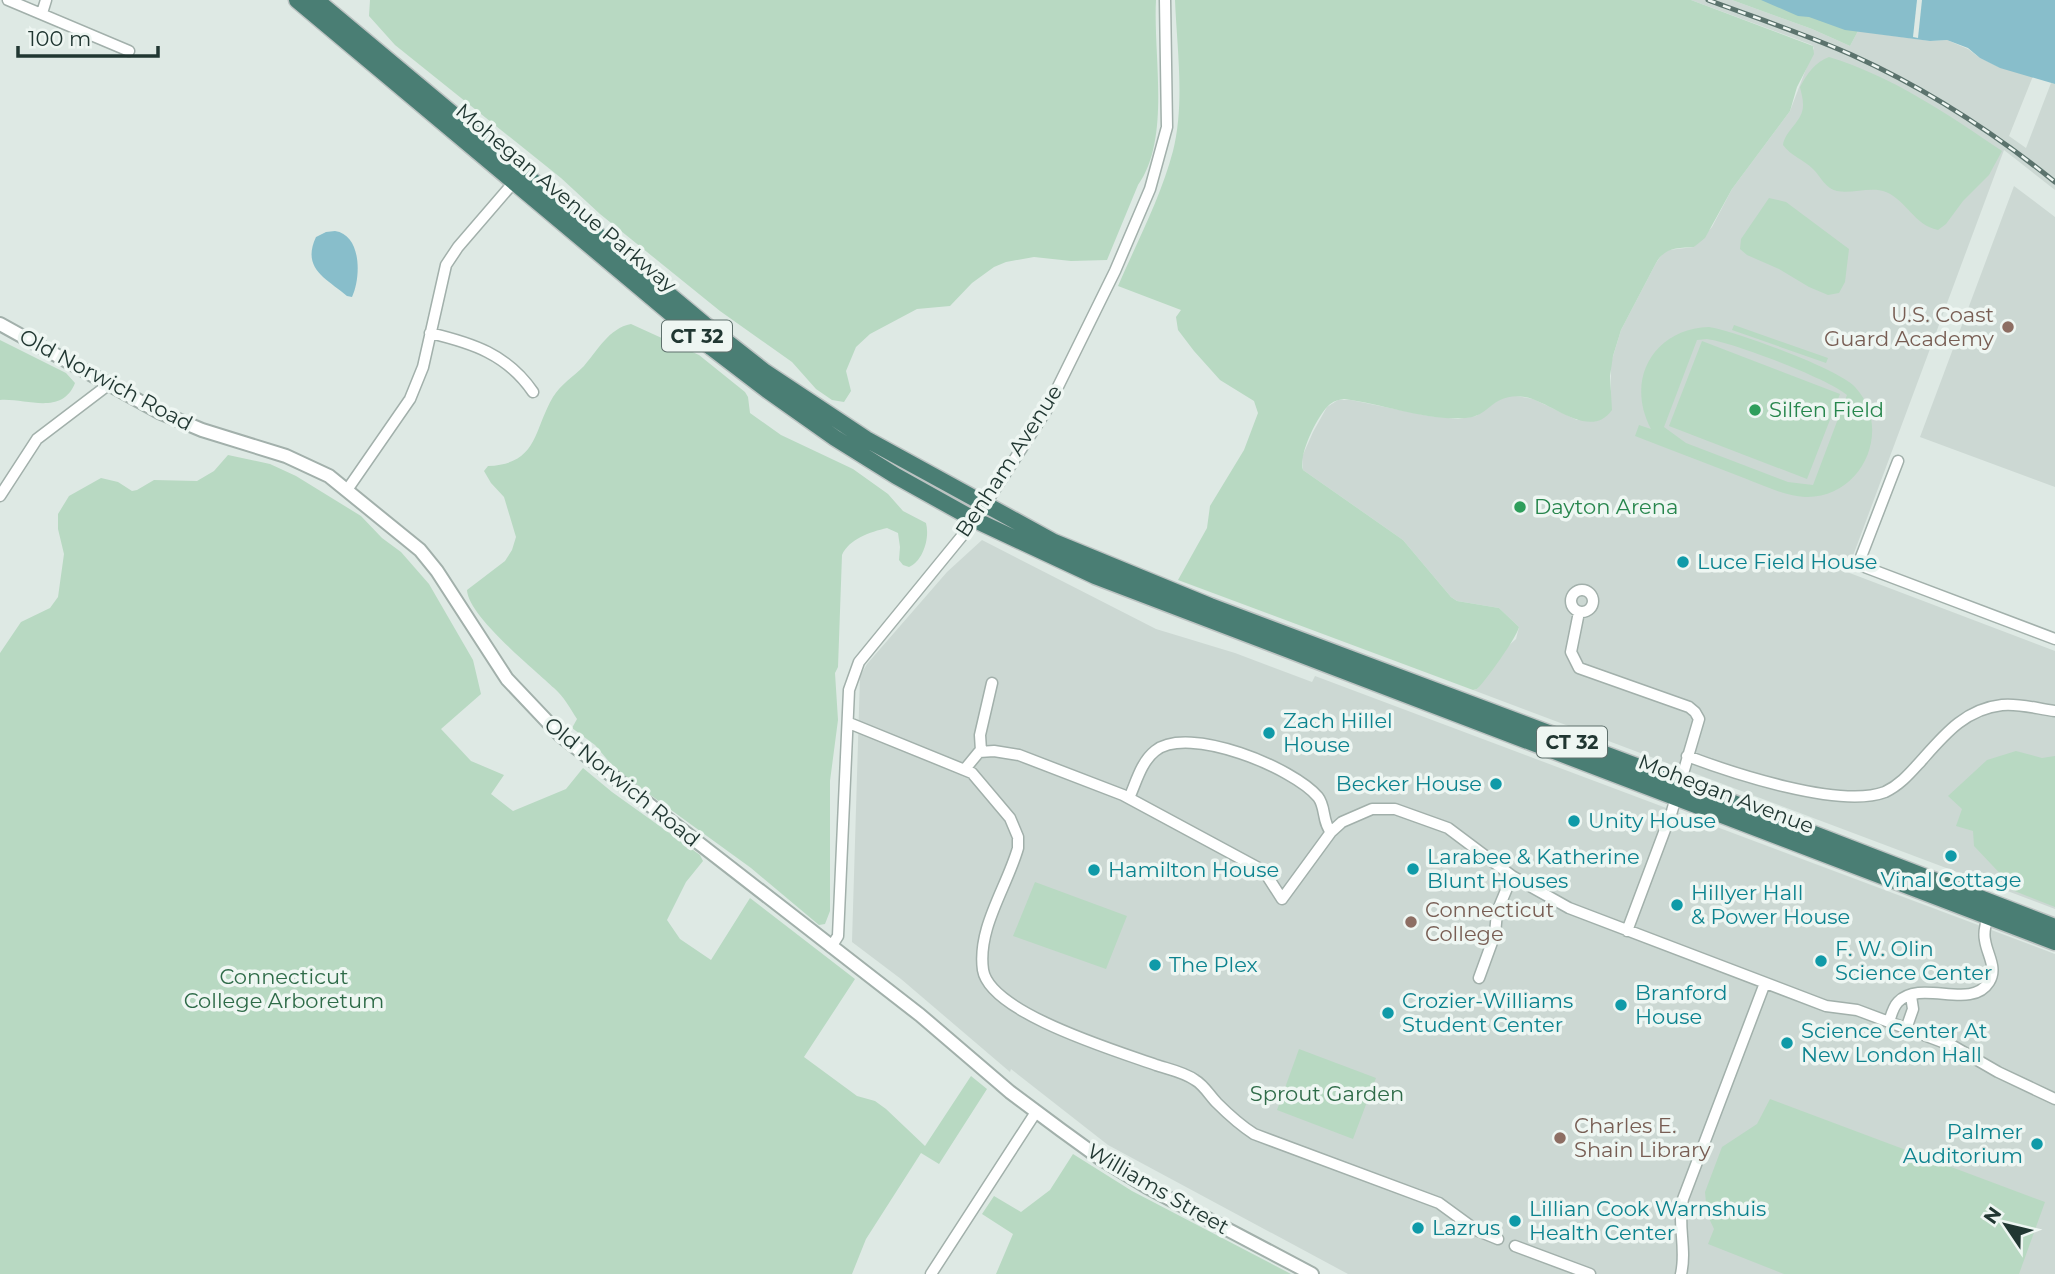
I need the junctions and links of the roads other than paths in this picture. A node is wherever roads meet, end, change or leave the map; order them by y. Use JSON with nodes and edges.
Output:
{"nodes":[{"id":1,"x":8,"y":0,"type":"edge"},
{"id":2,"x":46,"y":0,"type":"edge"},
{"id":3,"x":297,"y":0,"type":"edge"},
{"id":4,"x":316,"y":0,"type":"edge"},
{"id":5,"x":1165,"y":0,"type":"edge"},
{"id":6,"x":42,"y":13,"type":"junction"},
{"id":7,"x":129,"y":51,"type":"dead end"},
{"id":8,"x":514,"y":182,"type":"junction"},
{"id":9,"x":0,"y":324,"type":"edge"},
{"id":10,"x":429,"y":333,"type":"junction"},
{"id":11,"x":108,"y":385,"type":"junction"},
{"id":12,"x":533,"y":392,"type":"dead end"},
{"id":13,"x":1898,"y":461,"type":"dead end"},
{"id":14,"x":347,"y":490,"type":"junction"},
{"id":15,"x":0,"y":496,"type":"edge"},
{"id":16,"x":985,"y":506,"type":"junction"},
{"id":17,"x":975,"y":520,"type":"junction"},
{"id":18,"x":1149,"y":589,"type":"junction"},
{"id":19,"x":1579,"y":612,"type":"dead end"},
{"id":20,"x":2055,"y":639,"type":"edge"},
{"id":21,"x":992,"y":683,"type":"dead end"},
{"id":22,"x":2055,"y":711,"type":"edge"},
{"id":23,"x":849,"y":723,"type":"junction"},
{"id":24,"x":981,"y":751,"type":"junction"},
{"id":25,"x":1687,"y":756,"type":"junction"},
{"id":26,"x":965,"y":769,"type":"junction"},
{"id":27,"x":1678,"y":789,"type":"junction"},
{"id":28,"x":1129,"y":798,"type":"junction"},
{"id":29,"x":1331,"y":832,"type":"junction"},
{"id":30,"x":1512,"y":876,"type":"junction"},
{"id":31,"x":1991,"y":909,"type":"junction"},
{"id":32,"x":2055,"y":927,"type":"edge"},
{"id":33,"x":1627,"y":931,"type":"junction"},
{"id":34,"x":2055,"y":942,"type":"edge"},
{"id":35,"x":831,"y":947,"type":"junction"},
{"id":36,"x":1479,"y":978,"type":"dead end"},
{"id":37,"x":1765,"y":983,"type":"junction"},
{"id":38,"x":1911,"y":996,"type":"junction"},
{"id":39,"x":1889,"y":1022,"type":"junction"},
{"id":40,"x":1906,"y":1029,"type":"junction"},
{"id":41,"x":1010,"y":1092,"type":"joint"},
{"id":42,"x":2055,"y":1099,"type":"edge"},
{"id":43,"x":1036,"y":1112,"type":"junction"},
{"id":44,"x":1498,"y":1239,"type":"dead end"},
{"id":45,"x":1515,"y":1246,"type":"dead end"},
{"id":46,"x":931,"y":1274,"type":"edge"},
{"id":47,"x":1312,"y":1274,"type":"edge"},
{"id":48,"x":1590,"y":1274,"type":"edge"},
{"id":49,"x":1681,"y":1274,"type":"edge"}],
"edges":[{"from":1,"to":6,"type":"street"},
{"from":2,"to":6,"type":"street"},
{"from":3,"to":8,"type":"highway","name":"Mohegan Avenue Parkway","number":"CT 32"},
{"from":4,"to":16,"type":"highway","name":"Mohegan Avenue Parkway","number":"CT 32"},
{"from":5,"to":16,"type":"street","name":"Benham Avenue"},
{"from":6,"to":7,"type":"street"},
{"from":8,"to":10,"type":"street"},
{"from":8,"to":17,"type":"highway","name":"Mohegan Avenue Parkway","number":"CT 32"},
{"from":9,"to":11,"type":"street","name":"Old Norwich Road"},
{"from":10,"to":12,"type":"street"},
{"from":10,"to":14,"type":"street"},
{"from":11,"to":14,"type":"street","name":"Old Norwich Road"},
{"from":11,"to":15,"type":"street"},
{"from":13,"to":20,"type":"street"},
{"from":14,"to":35,"type":"street","name":"Old Norwich Road"},
{"from":16,"to":17,"type":"street","name":"Benham Avenue"},
{"from":16,"to":18,"type":"highway","name":"Mohegan Avenue Parkway","number":"CT 32"},
{"from":17,"to":18,"type":"highway","name":"Mohegan Avenue Parkway","number":"CT 32"},
{"from":17,"to":23,"type":"street","name":"Benham Avenue"},
{"from":18,"to":27,"type":"highway","name":"Mohegan Avenue","number":"CT 32"},
{"from":19,"to":25,"type":"street"},
{"from":21,"to":24,"type":"street"},
{"from":22,"to":25,"type":"street"},
{"from":23,"to":26,"type":"street"},
{"from":23,"to":35,"type":"street","name":"Benham Avenue"},
{"from":24,"to":26,"type":"street"},
{"from":24,"to":28,"type":"street"},
{"from":25,"to":27,"type":"street"},
{"from":26,"to":44,"type":"street"},
{"from":27,"to":31,"type":"highway","name":"Mohegan Avenue","number":"CT 32"},
{"from":27,"to":33,"type":"street"},
{"from":28,"to":29,"type":"street"},
{"from":28,"to":29,"type":"street"},
{"from":29,"to":30,"type":"street"},
{"from":30,"to":33,"type":"street"},
{"from":30,"to":36,"type":"street"},
{"from":31,"to":32,"type":"highway","name":"Mohegan Avenue","number":"CT 32"},
{"from":31,"to":34,"type":"highway","name":"Mohegan Avenue","number":"CT 32"},
{"from":31,"to":38,"type":"street"},
{"from":33,"to":37,"type":"street"},
{"from":35,"to":41,"type":"street","name":"Old Norwich Road"},
{"from":37,"to":39,"type":"street"},
{"from":37,"to":49,"type":"street"},
{"from":38,"to":39,"type":"street"},
{"from":38,"to":40,"type":"street"},
{"from":39,"to":40,"type":"street"},
{"from":40,"to":42,"type":"street"},
{"from":41,"to":43,"type":"street","name":"Williams Street"},
{"from":43,"to":46,"type":"street"},
{"from":43,"to":47,"type":"street","name":"Williams Street"},
{"from":45,"to":48,"type":"street"}]}
